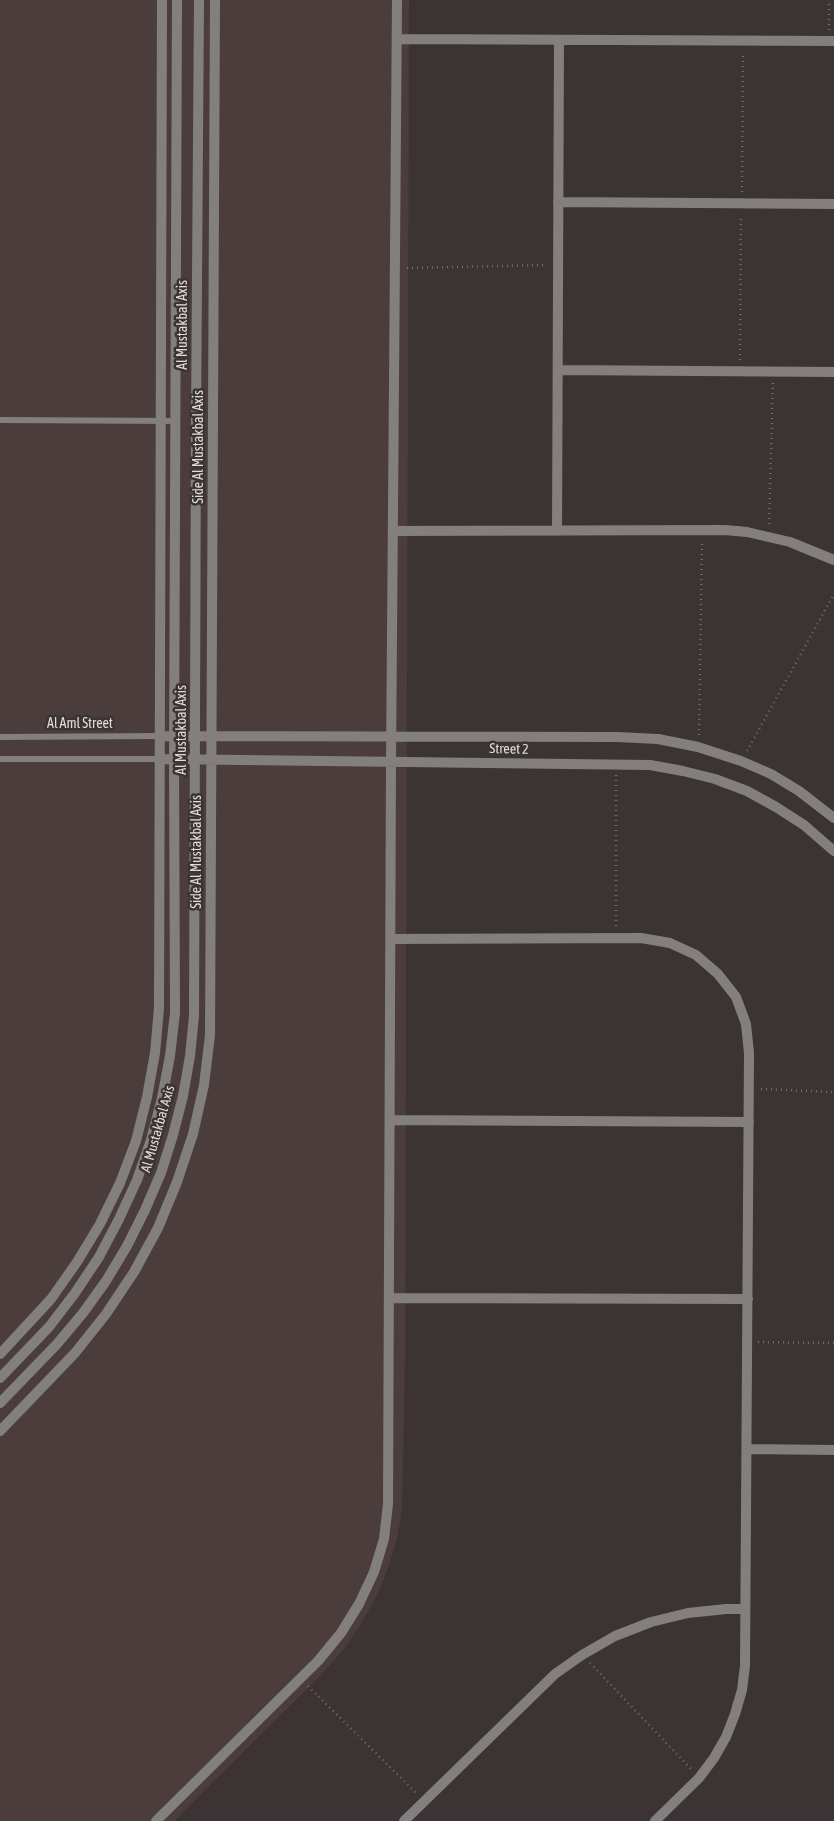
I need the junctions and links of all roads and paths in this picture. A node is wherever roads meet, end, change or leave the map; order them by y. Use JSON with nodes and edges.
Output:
{"nodes":[{"id":1,"x":162,"y":0,"type":"edge"},
{"id":2,"x":177,"y":0,"type":"edge"},
{"id":3,"x":199,"y":0,"type":"edge"},
{"id":4,"x":215,"y":0,"type":"edge"},
{"id":5,"x":397,"y":0,"type":"edge"},
{"id":6,"x":829,"y":0,"type":"edge"},
{"id":7,"x":397,"y":39,"type":"junction"},
{"id":8,"x":559,"y":40,"type":"junction"},
{"id":9,"x":831,"y":41,"type":"edge"},
{"id":10,"x":558,"y":202,"type":"junction"},
{"id":11,"x":834,"y":204,"type":"edge"},
{"id":12,"x":558,"y":265,"type":"junction"},
{"id":13,"x":395,"y":268,"type":"junction"},
{"id":14,"x":558,"y":370,"type":"junction"},
{"id":15,"x":773,"y":371,"type":"junction"},
{"id":16,"x":834,"y":372,"type":"edge"},
{"id":17,"x":0,"y":420,"type":"edge"},
{"id":18,"x":161,"y":420,"type":"junction"},
{"id":19,"x":176,"y":421,"type":"junction"},
{"id":20,"x":703,"y":529,"type":"junction"},
{"id":21,"x":393,"y":531,"type":"junction"},
{"id":22,"x":557,"y":531,"type":"junction"},
{"id":23,"x":769,"y":536,"type":"junction"},
{"id":24,"x":834,"y":560,"type":"edge"},
{"id":25,"x":834,"y":594,"type":"edge"},
{"id":26,"x":160,"y":736,"type":"junction"},
{"id":27,"x":174,"y":736,"type":"junction"},
{"id":28,"x":196,"y":736,"type":"junction"},
{"id":29,"x":212,"y":736,"type":"junction"},
{"id":30,"x":0,"y":737,"type":"edge"},
{"id":31,"x":392,"y":737,"type":"junction"},
{"id":32,"x":698,"y":747,"type":"junction"},
{"id":33,"x":0,"y":759,"type":"edge"},
{"id":34,"x":160,"y":759,"type":"junction"},
{"id":35,"x":174,"y":759,"type":"junction"},
{"id":36,"x":195,"y":759,"type":"junction"},
{"id":37,"x":211,"y":759,"type":"junction"},
{"id":38,"x":741,"y":761,"type":"junction"},
{"id":39,"x":391,"y":762,"type":"junction"},
{"id":40,"x":616,"y":764,"type":"junction"},
{"id":41,"x":834,"y":818,"type":"edge"},
{"id":42,"x":834,"y":851,"type":"edge"},
{"id":43,"x":616,"y":938,"type":"junction"},
{"id":44,"x":391,"y":939,"type":"junction"},
{"id":45,"x":749,"y":1088,"type":"junction"},
{"id":46,"x":834,"y":1092,"type":"edge"},
{"id":47,"x":390,"y":1120,"type":"junction"},
{"id":48,"x":749,"y":1122,"type":"junction"},
{"id":49,"x":390,"y":1298,"type":"junction"},
{"id":50,"x":748,"y":1299,"type":"junction"},
{"id":51,"x":748,"y":1342,"type":"junction"},
{"id":52,"x":834,"y":1343,"type":"edge"},
{"id":53,"x":0,"y":1354,"type":"edge"},
{"id":54,"x":0,"y":1378,"type":"edge"},
{"id":55,"x":0,"y":1403,"type":"edge"},
{"id":56,"x":0,"y":1431,"type":"edge"},
{"id":57,"x":747,"y":1450,"type":"junction"},
{"id":58,"x":834,"y":1450,"type":"edge"},
{"id":59,"x":746,"y":1610,"type":"junction"},
{"id":60,"x":582,"y":1655,"type":"junction"},
{"id":61,"x":301,"y":1678,"type":"junction"},
{"id":62,"x":699,"y":1778,"type":"junction"},
{"id":63,"x":425,"y":1801,"type":"junction"},
{"id":64,"x":156,"y":1821,"type":"edge"},
{"id":65,"x":404,"y":1821,"type":"edge"},
{"id":66,"x":655,"y":1821,"type":"edge"}],
"edges":[{"from":1,"to":18,"type":"street"},
{"from":2,"to":19,"type":"street","name":"Al Mustakbal Axis"},
{"from":3,"to":28,"type":"street","name":"Al Mustakbal Axis"},
{"from":4,"to":29,"type":"street","name":"Side Al Mustakbal Axis"},
{"from":5,"to":7,"type":"street"},
{"from":6,"to":9,"type":"path"},
{"from":7,"to":8,"type":"street"},
{"from":7,"to":13,"type":"street"},
{"from":8,"to":9,"type":"street"},
{"from":8,"to":10,"type":"street"},
{"from":10,"to":11,"type":"street"},
{"from":10,"to":12,"type":"street"},
{"from":12,"to":13,"type":"path"},
{"from":12,"to":14,"type":"street"},
{"from":13,"to":21,"type":"street"},
{"from":14,"to":15,"type":"street"},
{"from":14,"to":22,"type":"street"},
{"from":15,"to":16,"type":"street"},
{"from":15,"to":23,"type":"path"},
{"from":17,"to":18,"type":"lane"},
{"from":18,"to":19,"type":"lane"},
{"from":18,"to":26,"type":"street"},
{"from":19,"to":27,"type":"street","name":"Al Mustakbal Axis"},
{"from":20,"to":22,"type":"street"},
{"from":20,"to":23,"type":"street"},
{"from":20,"to":32,"type":"path"},
{"from":21,"to":22,"type":"street"},
{"from":21,"to":31,"type":"street"},
{"from":23,"to":24,"type":"street"},
{"from":25,"to":38,"type":"path"},
{"from":26,"to":27,"type":"street","name":"Street 2"},
{"from":26,"to":30,"type":"lane","name":"Al Aml Street"},
{"from":26,"to":34,"type":"street"},
{"from":27,"to":28,"type":"street","name":"Street 2"},
{"from":27,"to":35,"type":"street","name":"Al Mustakbal Axis"},
{"from":28,"to":29,"type":"street","name":"Street 2"},
{"from":28,"to":36,"type":"street","name":"Al Mustakbal Axis"},
{"from":29,"to":31,"type":"street","name":"Street 2"},
{"from":29,"to":37,"type":"street","name":"Side Al Mustakbal Axis"},
{"from":31,"to":32,"type":"street","name":"Street 2"},
{"from":31,"to":39,"type":"street"},
{"from":32,"to":38,"type":"street","name":"Street 2"},
{"from":33,"to":34,"type":"lane"},
{"from":34,"to":35,"type":"street","name":"Street 2"},
{"from":34,"to":53,"type":"street"},
{"from":35,"to":36,"type":"street","name":"Street 2"},
{"from":35,"to":54,"type":"street","name":"Al Mustakbal Axis"},
{"from":36,"to":37,"type":"street","name":"Street 2"},
{"from":36,"to":55,"type":"street","name":"Al Mustakbal Axis"},
{"from":37,"to":39,"type":"street","name":"Street 2"},
{"from":37,"to":56,"type":"street","name":"Side Al Mustakbal Axis"},
{"from":38,"to":41,"type":"street","name":"Street 2"},
{"from":39,"to":40,"type":"street","name":"Street 2"},
{"from":39,"to":44,"type":"street"},
{"from":40,"to":42,"type":"street","name":"Street 2"},
{"from":40,"to":43,"type":"path"},
{"from":43,"to":44,"type":"street"},
{"from":43,"to":45,"type":"street"},
{"from":44,"to":47,"type":"street"},
{"from":45,"to":46,"type":"path"},
{"from":45,"to":48,"type":"street"},
{"from":47,"to":48,"type":"street"},
{"from":47,"to":49,"type":"street"},
{"from":48,"to":50,"type":"street"},
{"from":49,"to":50,"type":"street"},
{"from":49,"to":61,"type":"street"},
{"from":50,"to":51,"type":"street"},
{"from":51,"to":52,"type":"path"},
{"from":51,"to":57,"type":"street"},
{"from":57,"to":58,"type":"street"},
{"from":57,"to":59,"type":"street"},
{"from":59,"to":60,"type":"street"},
{"from":59,"to":62,"type":"street"},
{"from":60,"to":62,"type":"path"},
{"from":60,"to":63,"type":"street"},
{"from":61,"to":63,"type":"path"},
{"from":61,"to":64,"type":"street"},
{"from":62,"to":66,"type":"street"},
{"from":63,"to":65,"type":"street"}]}
